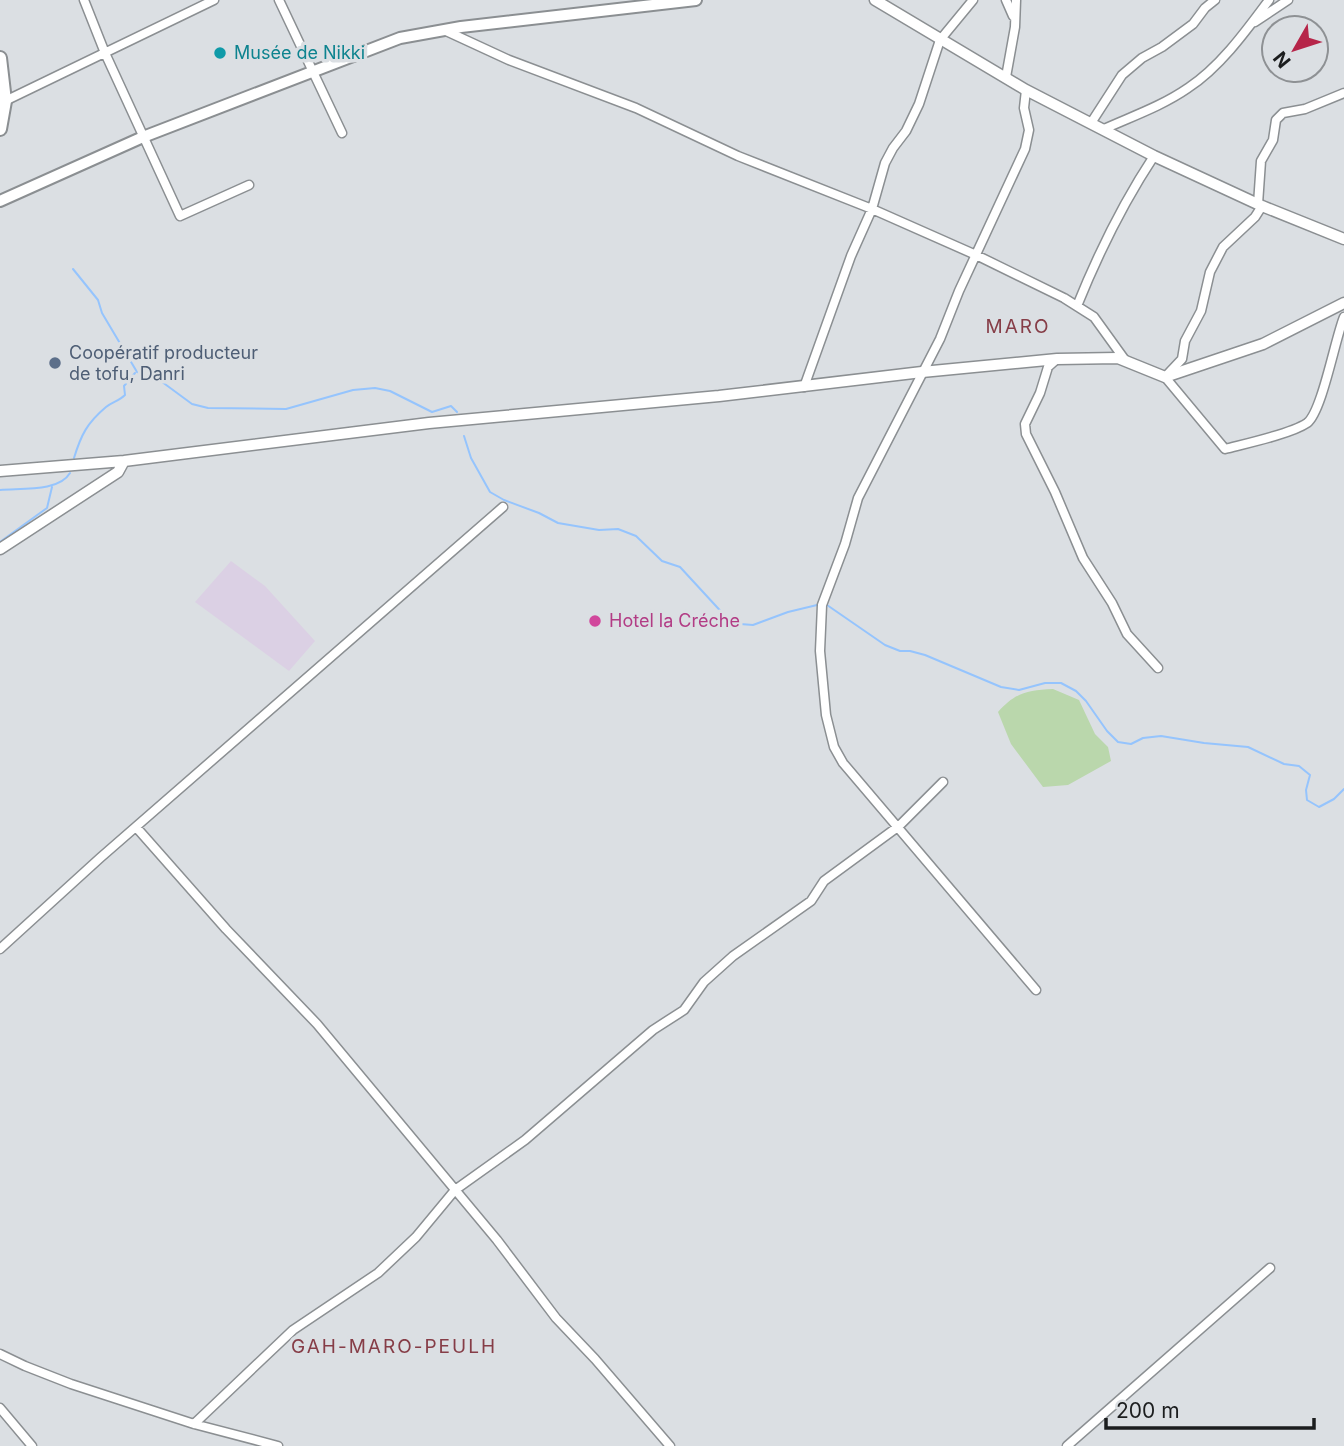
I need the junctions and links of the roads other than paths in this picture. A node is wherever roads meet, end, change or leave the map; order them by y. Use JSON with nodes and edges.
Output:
{"nodes":[{"id":1,"x":84,"y":0,"type":"edge"},
{"id":2,"x":214,"y":0,"type":"edge"},
{"id":3,"x":279,"y":0,"type":"edge"},
{"id":4,"x":696,"y":0,"type":"edge"},
{"id":5,"x":875,"y":0,"type":"edge"},
{"id":6,"x":973,"y":0,"type":"edge"},
{"id":7,"x":1006,"y":0,"type":"edge"},
{"id":8,"x":1016,"y":0,"type":"edge"},
{"id":9,"x":1215,"y":0,"type":"edge"},
{"id":10,"x":1269,"y":0,"type":"edge"},
{"id":11,"x":1288,"y":0,"type":"edge"},
{"id":12,"x":1014,"y":19,"type":"junction"},
{"id":13,"x":1248,"y":27,"type":"junction"},
{"id":14,"x":443,"y":30,"type":"junction"},
{"id":15,"x":940,"y":40,"type":"junction"},
{"id":16,"x":105,"y":52,"type":"junction"},
{"id":17,"x":0,"y":58,"type":"edge"},
{"id":18,"x":313,"y":72,"type":"junction"},
{"id":19,"x":1006,"y":77,"type":"junction"},
{"id":20,"x":1027,"y":90,"type":"junction"},
{"id":21,"x":1344,"y":93,"type":"edge"},
{"id":22,"x":5,"y":101,"type":"junction"},
{"id":23,"x":1091,"y":122,"type":"junction"},
{"id":24,"x":1104,"y":129,"type":"junction"},
{"id":25,"x":0,"y":130,"type":"edge"},
{"id":26,"x":342,"y":133,"type":"dead end"},
{"id":27,"x":144,"y":137,"type":"junction"},
{"id":28,"x":1154,"y":156,"type":"junction"},
{"id":29,"x":249,"y":185,"type":"dead end"},
{"id":30,"x":0,"y":201,"type":"edge"},
{"id":31,"x":1260,"y":205,"type":"junction"},
{"id":32,"x":872,"y":209,"type":"junction"},
{"id":33,"x":1344,"y":239,"type":"edge"},
{"id":34,"x":976,"y":255,"type":"junction"},
{"id":35,"x":1344,"y":303,"type":"edge"},
{"id":36,"x":1077,"y":306,"type":"junction"},
{"id":37,"x":1344,"y":317,"type":"edge"},
{"id":38,"x":1057,"y":359,"type":"junction"},
{"id":39,"x":1125,"y":360,"type":"junction"},
{"id":40,"x":922,"y":372,"type":"junction"},
{"id":41,"x":1166,"y":377,"type":"junction"},
{"id":42,"x":804,"y":387,"type":"junction"},
{"id":43,"x":124,"y":461,"type":"junction"},
{"id":44,"x":0,"y":471,"type":"edge"},
{"id":45,"x":503,"y":507,"type":"dead end"},
{"id":46,"x":0,"y":549,"type":"edge"},
{"id":47,"x":1158,"y":668,"type":"dead end"},
{"id":48,"x":943,"y":782,"type":"dead end"},
{"id":49,"x":899,"y":826,"type":"junction"},
{"id":50,"x":136,"y":827,"type":"junction"},
{"id":51,"x":0,"y":949,"type":"edge"},
{"id":52,"x":1036,"y":990,"type":"dead end"},
{"id":53,"x":454,"y":1189,"type":"junction"},
{"id":54,"x":1270,"y":1268,"type":"dead end"},
{"id":55,"x":0,"y":1354,"type":"edge"},
{"id":56,"x":0,"y":1408,"type":"edge"},
{"id":57,"x":194,"y":1424,"type":"junction"},
{"id":58,"x":32,"y":1446,"type":"edge"},
{"id":59,"x":278,"y":1446,"type":"edge"},
{"id":60,"x":670,"y":1446,"type":"edge"},
{"id":61,"x":1067,"y":1446,"type":"edge"}],
"edges":[{"from":1,"to":16,"type":"street"},
{"from":2,"to":16,"type":"street"},
{"from":3,"to":18,"type":"street"},
{"from":4,"to":14,"type":"main road"},
{"from":5,"to":15,"type":"street"},
{"from":6,"to":15,"type":"street"},
{"from":7,"to":12,"type":"street"},
{"from":8,"to":12,"type":"street"},
{"from":9,"to":23,"type":"street"},
{"from":10,"to":13,"type":"street"},
{"from":11,"to":13,"type":"street"},
{"from":12,"to":19,"type":"street"},
{"from":13,"to":24,"type":"street"},
{"from":14,"to":18,"type":"main road"},
{"from":14,"to":32,"type":"street"},
{"from":15,"to":19,"type":"street"},
{"from":15,"to":32,"type":"street"},
{"from":16,"to":22,"type":"street"},
{"from":16,"to":27,"type":"street"},
{"from":17,"to":22,"type":"main road"},
{"from":18,"to":26,"type":"street"},
{"from":18,"to":27,"type":"main road"},
{"from":19,"to":20,"type":"street"},
{"from":20,"to":23,"type":"street"},
{"from":20,"to":34,"type":"street"},
{"from":21,"to":31,"type":"street"},
{"from":22,"to":25,"type":"main road"},
{"from":23,"to":24,"type":"street"},
{"from":24,"to":28,"type":"street"},
{"from":27,"to":29,"type":"street"},
{"from":27,"to":30,"type":"main road"},
{"from":28,"to":31,"type":"street"},
{"from":28,"to":36,"type":"street"},
{"from":31,"to":33,"type":"street"},
{"from":31,"to":41,"type":"street"},
{"from":32,"to":34,"type":"street"},
{"from":32,"to":42,"type":"street"},
{"from":34,"to":36,"type":"street"},
{"from":34,"to":40,"type":"street"},
{"from":35,"to":41,"type":"street"},
{"from":36,"to":39,"type":"street"},
{"from":37,"to":41,"type":"street"},
{"from":38,"to":39,"type":"street"},
{"from":38,"to":40,"type":"street"},
{"from":38,"to":47,"type":"street"},
{"from":39,"to":41,"type":"street"},
{"from":40,"to":42,"type":"street"},
{"from":40,"to":49,"type":"street"},
{"from":42,"to":43,"type":"street"},
{"from":43,"to":44,"type":"street"},
{"from":43,"to":46,"type":"street"},
{"from":45,"to":50,"type":"street"},
{"from":48,"to":49,"type":"street"},
{"from":49,"to":52,"type":"street"},
{"from":49,"to":53,"type":"street"},
{"from":50,"to":51,"type":"street"},
{"from":50,"to":53,"type":"street"},
{"from":53,"to":57,"type":"street"},
{"from":53,"to":60,"type":"street"},
{"from":54,"to":61,"type":"street"},
{"from":55,"to":57,"type":"street"},
{"from":56,"to":58,"type":"street"},
{"from":57,"to":59,"type":"street"}]}
